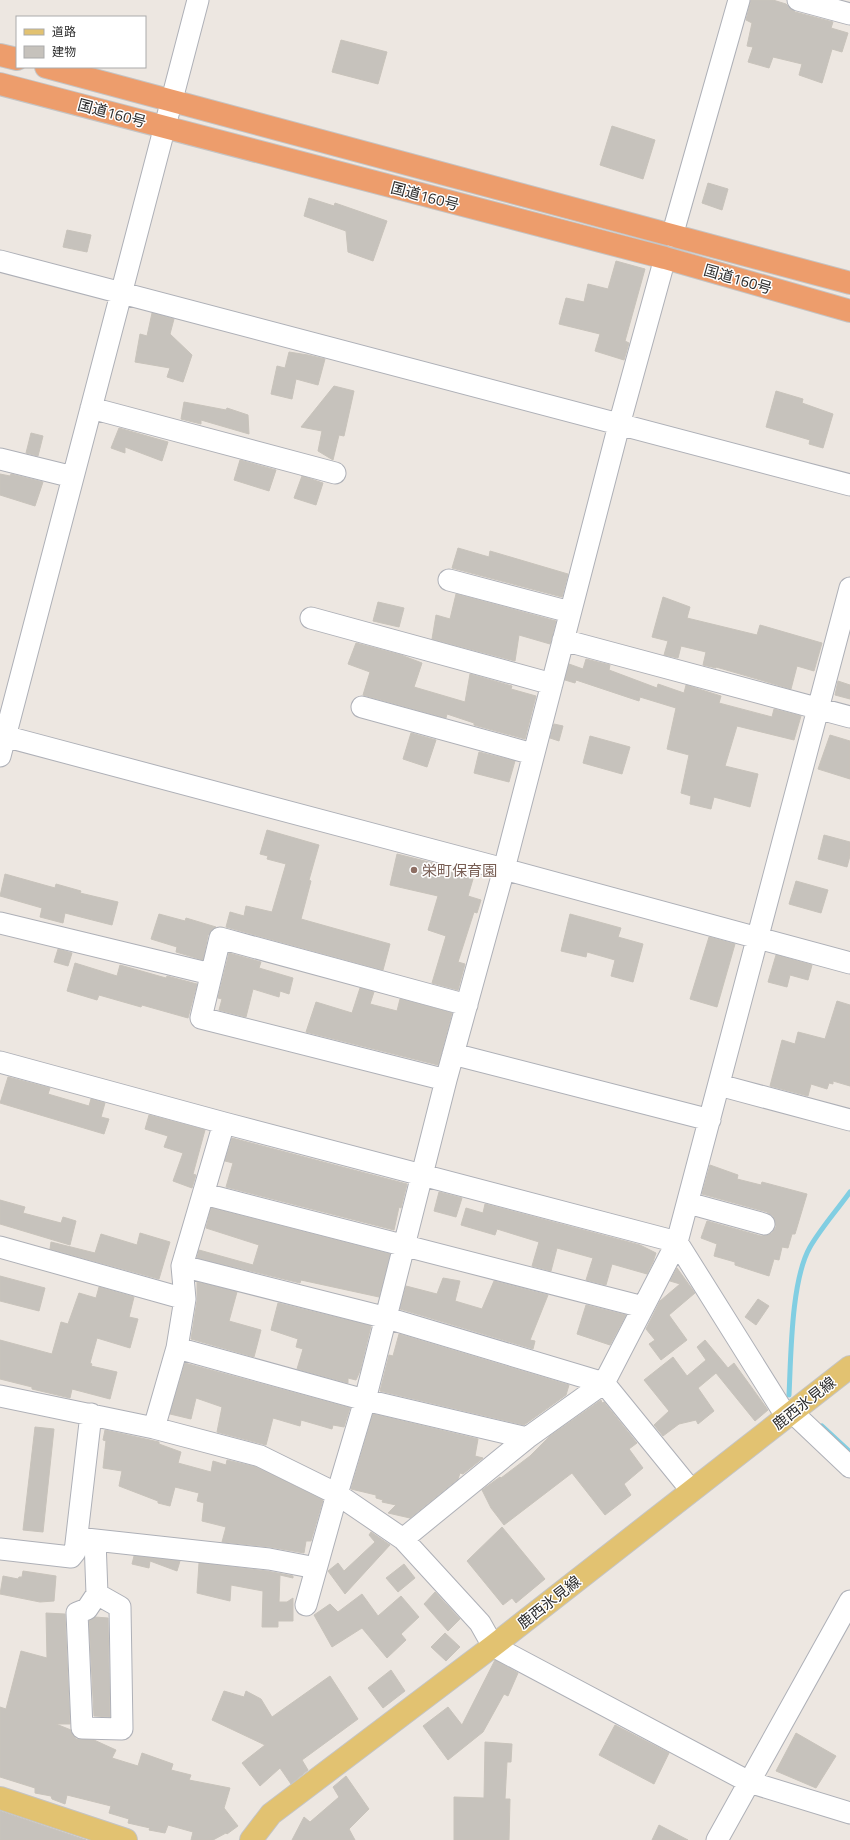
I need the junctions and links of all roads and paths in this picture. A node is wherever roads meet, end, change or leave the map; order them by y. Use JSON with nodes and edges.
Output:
{"nodes":[{"id":1,"x":198,"y":0,"type":"edge"},
{"id":2,"x":739,"y":0,"type":"edge"},
{"id":3,"x":798,"y":0,"type":"edge"},
{"id":4,"x":850,"y":14,"type":"edge"},
{"id":5,"x":0,"y":55,"type":"edge"},
{"id":6,"x":16,"y":59,"type":"edge"},
{"id":7,"x":50,"y":68,"type":"edge"},
{"id":8,"x":0,"y":84,"type":"edge"},
{"id":9,"x":171,"y":101,"type":"junction"},
{"id":10,"x":165,"y":128,"type":"junction"},
{"id":11,"x":672,"y":236,"type":"junction"},
{"id":12,"x":665,"y":258,"type":"junction"},
{"id":13,"x":0,"y":261,"type":"edge"},
{"id":14,"x":850,"y":283,"type":"edge"},
{"id":15,"x":121,"y":294,"type":"junction"},
{"id":16,"x":850,"y":311,"type":"edge"},
{"id":17,"x":91,"y":408,"type":"junction"},
{"id":18,"x":619,"y":425,"type":"junction"},
{"id":19,"x":0,"y":459,"type":"edge"},
{"id":20,"x":335,"y":473,"type":"dead end"},
{"id":21,"x":73,"y":477,"type":"junction"},
{"id":22,"x":850,"y":484,"type":"edge"},
{"id":23,"x":449,"y":580,"type":"dead end"},
{"id":24,"x":850,"y":588,"type":"edge"},
{"id":25,"x":570,"y":612,"type":"junction"},
{"id":26,"x":311,"y":618,"type":"dead end"},
{"id":27,"x":563,"y":640,"type":"junction"},
{"id":28,"x":552,"y":684,"type":"junction"},
{"id":29,"x":362,"y":707,"type":"dead end"},
{"id":30,"x":819,"y":709,"type":"junction"},
{"id":31,"x":850,"y":717,"type":"edge"},
{"id":32,"x":2,"y":742,"type":"edge"},
{"id":33,"x":533,"y":754,"type":"junction"},
{"id":34,"x":504,"y":868,"type":"junction"},
{"id":35,"x":0,"y":923,"type":"edge"},
{"id":36,"x":759,"y":938,"type":"junction"},
{"id":37,"x":850,"y":963,"type":"edge"},
{"id":38,"x":211,"y":974,"type":"junction"},
{"id":39,"x":467,"y":1005,"type":"junction"},
{"id":40,"x":453,"y":1054,"type":"junction"},
{"id":41,"x":0,"y":1062,"type":"edge"},
{"id":42,"x":446,"y":1080,"type":"junction"},
{"id":43,"x":719,"y":1085,"type":"junction"},
{"id":44,"x":710,"y":1120,"type":"junction"},
{"id":45,"x":850,"y":1120,"type":"edge"},
{"id":46,"x":224,"y":1123,"type":"junction"},
{"id":47,"x":422,"y":1174,"type":"junction"},
{"id":48,"x":204,"y":1194,"type":"junction"},
{"id":49,"x":688,"y":1203,"type":"junction"},
{"id":50,"x":764,"y":1224,"type":"dead end"},
{"id":51,"x":677,"y":1242,"type":"junction"},
{"id":52,"x":404,"y":1245,"type":"junction"},
{"id":53,"x":0,"y":1247,"type":"edge"},
{"id":54,"x":182,"y":1266,"type":"junction"},
{"id":55,"x":185,"y":1299,"type":"junction"},
{"id":56,"x":643,"y":1307,"type":"junction"},
{"id":57,"x":387,"y":1318,"type":"junction"},
{"id":58,"x":177,"y":1348,"type":"junction"},
{"id":59,"x":850,"y":1367,"type":"edge"},
{"id":60,"x":604,"y":1383,"type":"junction"},
{"id":61,"x":0,"y":1396,"type":"edge"},
{"id":62,"x":366,"y":1400,"type":"junction"},
{"id":63,"x":91,"y":1414,"type":"junction"},
{"id":64,"x":789,"y":1414,"type":"junction"},
{"id":65,"x":154,"y":1428,"type":"junction"},
{"id":66,"x":527,"y":1438,"type":"junction"},
{"id":67,"x":850,"y":1467,"type":"edge"},
{"id":68,"x":691,"y":1490,"type":"junction"},
{"id":69,"x":337,"y":1494,"type":"junction"},
{"id":70,"x":86,"y":1539,"type":"junction"},
{"id":71,"x":403,"y":1539,"type":"junction"},
{"id":72,"x":0,"y":1549,"type":"edge"},
{"id":73,"x":316,"y":1568,"type":"junction"},
{"id":74,"x":97,"y":1594,"type":"junction"},
{"id":75,"x":850,"y":1601,"type":"edge"},
{"id":76,"x":306,"y":1605,"type":"dead end"},
{"id":77,"x":493,"y":1646,"type":"junction"},
{"id":78,"x":749,"y":1782,"type":"junction"},
{"id":79,"x":0,"y":1798,"type":"edge"},
{"id":80,"x":850,"y":1814,"type":"edge"},
{"id":81,"x":126,"y":1840,"type":"edge"},
{"id":82,"x":251,"y":1840,"type":"edge"},
{"id":83,"x":717,"y":1840,"type":"edge"}],
"edges":[{"from":1,"to":9,"type":"street"},
{"from":2,"to":11,"type":"street"},
{"from":3,"to":4,"type":"street"},
{"from":5,"to":6,"type":"highway"},
{"from":7,"to":9,"type":"highway","name":"国道160号"},
{"from":8,"to":10,"type":"highway","name":"国道160号"},
{"from":9,"to":10,"type":"street"},
{"from":9,"to":11,"type":"highway","name":"国道160号"},
{"from":10,"to":12,"type":"highway","name":"国道160号"},
{"from":10,"to":15,"type":"street"},
{"from":11,"to":14,"type":"highway","name":"国道160号"},
{"from":12,"to":16,"type":"highway","name":"国道160号"},
{"from":12,"to":18,"type":"street"},
{"from":13,"to":15,"type":"street"},
{"from":15,"to":17,"type":"street"},
{"from":15,"to":18,"type":"street"},
{"from":17,"to":20,"type":"street"},
{"from":17,"to":21,"type":"street"},
{"from":18,"to":22,"type":"street"},
{"from":18,"to":25,"type":"street"},
{"from":19,"to":21,"type":"street"},
{"from":21,"to":32,"type":"street"},
{"from":23,"to":25,"type":"street"},
{"from":24,"to":30,"type":"street"},
{"from":25,"to":27,"type":"street"},
{"from":26,"to":28,"type":"street"},
{"from":27,"to":28,"type":"street"},
{"from":27,"to":30,"type":"street"},
{"from":28,"to":33,"type":"street"},
{"from":29,"to":33,"type":"street"},
{"from":30,"to":31,"type":"street"},
{"from":30,"to":36,"type":"street"},
{"from":32,"to":34,"type":"street"},
{"from":33,"to":34,"type":"street"},
{"from":34,"to":36,"type":"street"},
{"from":34,"to":39,"type":"street"},
{"from":35,"to":38,"type":"street"},
{"from":36,"to":37,"type":"street"},
{"from":36,"to":43,"type":"street"},
{"from":38,"to":39,"type":"street"},
{"from":38,"to":42,"type":"street"},
{"from":39,"to":40,"type":"street"},
{"from":40,"to":42,"type":"street"},
{"from":40,"to":44,"type":"street"},
{"from":41,"to":46,"type":"street"},
{"from":42,"to":47,"type":"street"},
{"from":43,"to":44,"type":"street"},
{"from":43,"to":45,"type":"street"},
{"from":44,"to":49,"type":"street"},
{"from":46,"to":47,"type":"street"},
{"from":46,"to":48,"type":"street"},
{"from":47,"to":51,"type":"street"},
{"from":47,"to":52,"type":"street"},
{"from":48,"to":52,"type":"street"},
{"from":48,"to":54,"type":"street"},
{"from":49,"to":50,"type":"street"},
{"from":49,"to":51,"type":"street"},
{"from":51,"to":56,"type":"street"},
{"from":51,"to":64,"type":"street"},
{"from":52,"to":56,"type":"street"},
{"from":52,"to":57,"type":"street"},
{"from":53,"to":55,"type":"street"},
{"from":54,"to":55,"type":"street"},
{"from":54,"to":57,"type":"street"},
{"from":55,"to":58,"type":"street"},
{"from":56,"to":60,"type":"street"},
{"from":57,"to":60,"type":"street"},
{"from":57,"to":62,"type":"street"},
{"from":58,"to":62,"type":"street"},
{"from":58,"to":65,"type":"street"},
{"from":59,"to":64,"type":"main road","name":"鹿西氷見線"},
{"from":60,"to":66,"type":"street"},
{"from":60,"to":68,"type":"street"},
{"from":61,"to":63,"type":"street"},
{"from":62,"to":66,"type":"street"},
{"from":62,"to":69,"type":"street"},
{"from":63,"to":65,"type":"street"},
{"from":63,"to":70,"type":"street"},
{"from":64,"to":67,"type":"street"},
{"from":64,"to":68,"type":"main road","name":"鹿西氷見線"},
{"from":65,"to":69,"type":"street"},
{"from":66,"to":71,"type":"street"},
{"from":68,"to":77,"type":"main road","name":"鹿西氷見線"},
{"from":69,"to":71,"type":"street"},
{"from":69,"to":73,"type":"street"},
{"from":70,"to":72,"type":"street"},
{"from":70,"to":73,"type":"street"},
{"from":70,"to":74,"type":"street"},
{"from":71,"to":77,"type":"street"},
{"from":73,"to":76,"type":"street"},
{"from":74,"to":74,"type":"street"},
{"from":75,"to":78,"type":"street"},
{"from":77,"to":78,"type":"street"},
{"from":77,"to":82,"type":"main road","name":"鹿西氷見線"},
{"from":78,"to":80,"type":"street"},
{"from":78,"to":83,"type":"street"},
{"from":79,"to":81,"type":"main road"}]}
